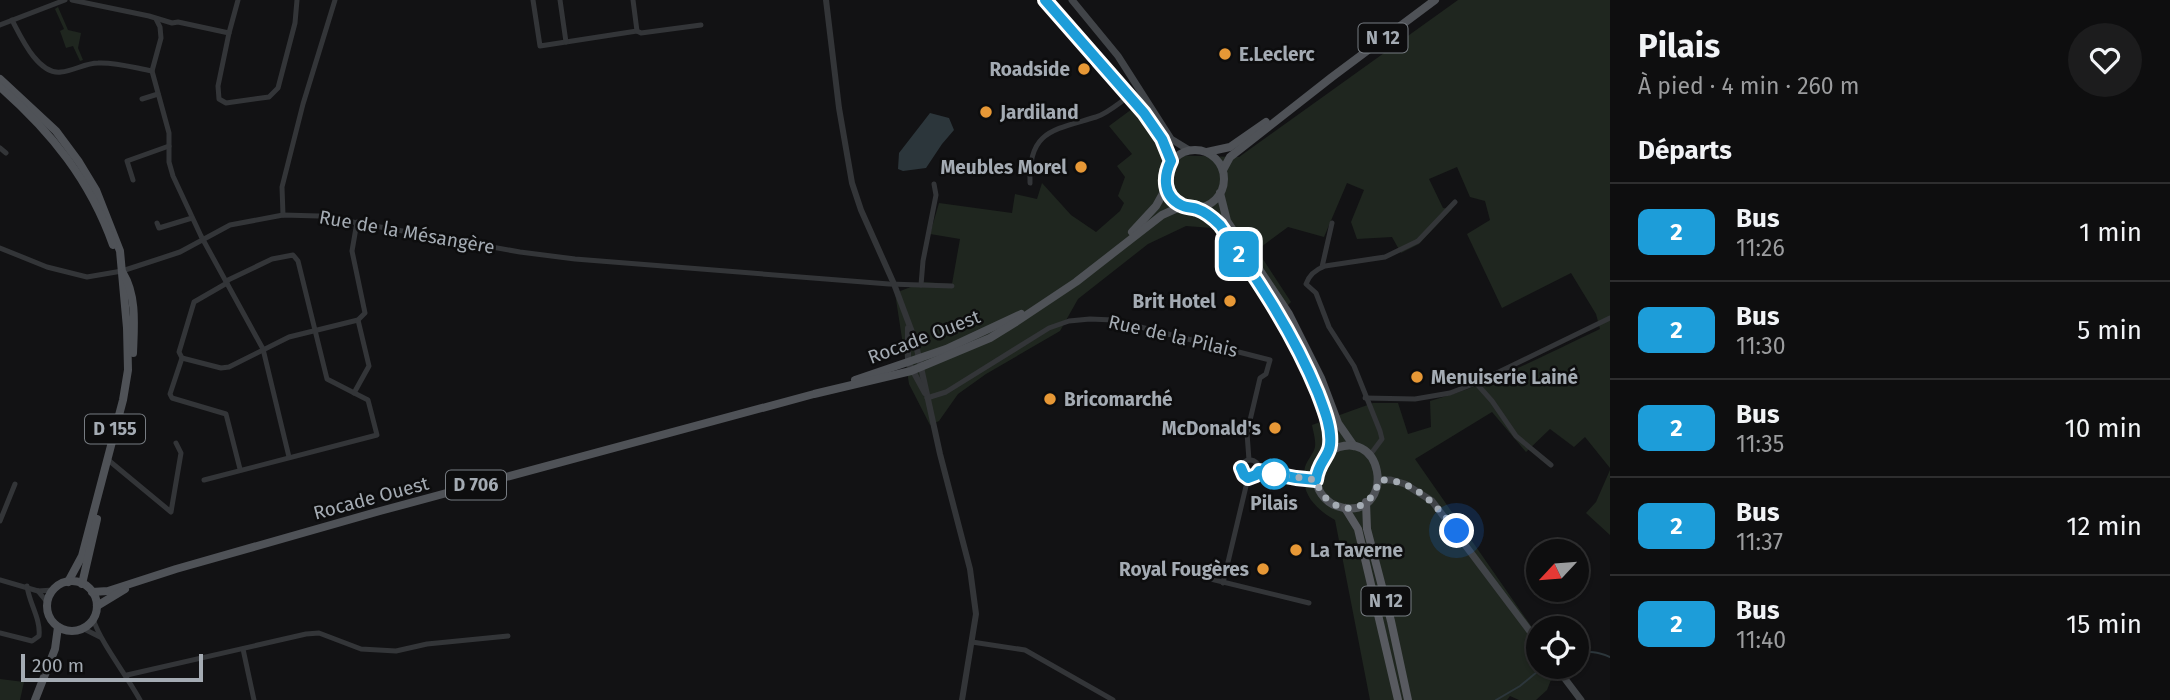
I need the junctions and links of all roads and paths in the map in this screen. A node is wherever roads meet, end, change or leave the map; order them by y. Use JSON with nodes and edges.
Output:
{"nodes":[{"id":1,"x":65,"y":0,"type":"edge"},
{"id":2,"x":72,"y":0,"type":"edge"},
{"id":3,"x":238,"y":0,"type":"edge"},
{"id":4,"x":297,"y":0,"type":"edge"},
{"id":5,"x":335,"y":0,"type":"edge"},
{"id":6,"x":533,"y":0,"type":"edge"},
{"id":7,"x":560,"y":0,"type":"edge"},
{"id":8,"x":633,"y":0,"type":"edge"},
{"id":9,"x":826,"y":0,"type":"edge"},
{"id":10,"x":1045,"y":0,"type":"edge"},
{"id":11,"x":1072,"y":0,"type":"edge"},
{"id":12,"x":1435,"y":0,"type":"edge"},
{"id":13,"x":156,"y":19,"type":"junction"},
{"id":14,"x":12,"y":20,"type":"junction"},
{"id":15,"x":0,"y":25,"type":"edge"},
{"id":16,"x":701,"y":25,"type":"dead end"},
{"id":17,"x":637,"y":31,"type":"junction"},
{"id":18,"x":229,"y":33,"type":"junction"},
{"id":19,"x":566,"y":42,"type":"junction"},
{"id":20,"x":152,"y":71,"type":"junction"},
{"id":21,"x":1332,"y":77,"type":"junction"},
{"id":22,"x":0,"y":79,"type":"edge"},
{"id":23,"x":0,"y":87,"type":"edge"},
{"id":24,"x":158,"y":94,"type":"junction"},
{"id":25,"x":1129,"y":96,"type":"junction"},
{"id":26,"x":142,"y":99,"type":"dead end"},
{"id":27,"x":169,"y":146,"type":"junction"},
{"id":28,"x":0,"y":148,"type":"edge"},
{"id":29,"x":1189,"y":150,"type":"junction"},
{"id":30,"x":1207,"y":152,"type":"junction"},
{"id":31,"x":6,"y":153,"type":"dead end"},
{"id":32,"x":1171,"y":161,"type":"junction"},
{"id":33,"x":1223,"y":170,"type":"junction"},
{"id":34,"x":132,"y":180,"type":"dead end"},
{"id":35,"x":1030,"y":183,"type":"dead end"},
{"id":36,"x":934,"y":184,"type":"dead end"},
{"id":37,"x":1167,"y":188,"type":"junction"},
{"id":38,"x":1220,"y":193,"type":"junction"},
{"id":39,"x":1455,"y":202,"type":"dead end"},
{"id":40,"x":1182,"y":206,"type":"junction"},
{"id":41,"x":1196,"y":208,"type":"junction"},
{"id":42,"x":283,"y":215,"type":"junction"},
{"id":43,"x":192,"y":218,"type":"junction"},
{"id":44,"x":357,"y":222,"type":"junction"},
{"id":45,"x":157,"y":223,"type":"dead end"},
{"id":46,"x":1332,"y":223,"type":"dead end"},
{"id":47,"x":203,"y":239,"type":"junction"},
{"id":48,"x":1119,"y":247,"type":"junction"},
{"id":49,"x":0,"y":248,"type":"edge"},
{"id":50,"x":1322,"y":267,"type":"junction"},
{"id":51,"x":122,"y":271,"type":"junction"},
{"id":52,"x":227,"y":282,"type":"junction"},
{"id":53,"x":894,"y":284,"type":"junction"},
{"id":54,"x":921,"y":285,"type":"junction"},
{"id":55,"x":952,"y":286,"type":"dead end"},
{"id":56,"x":907,"y":319,"type":"junction"},
{"id":57,"x":1609,"y":319,"type":"edge"},
{"id":58,"x":358,"y":320,"type":"junction"},
{"id":59,"x":314,"y":330,"type":"junction"},
{"id":60,"x":263,"y":349,"type":"junction"},
{"id":61,"x":182,"y":358,"type":"junction"},
{"id":62,"x":921,"y":366,"type":"junction"},
{"id":63,"x":910,"y":369,"type":"junction"},
{"id":64,"x":1476,"y":383,"type":"junction"},
{"id":65,"x":354,"y":393,"type":"junction"},
{"id":66,"x":927,"y":398,"type":"junction"},
{"id":67,"x":1365,"y":398,"type":"junction"},
{"id":68,"x":176,"y":443,"type":"dead end"},
{"id":69,"x":1354,"y":446,"type":"junction"},
{"id":70,"x":1328,"y":452,"type":"junction"},
{"id":71,"x":1370,"y":455,"type":"junction"},
{"id":72,"x":289,"y":457,"type":"junction"},
{"id":73,"x":1250,"y":460,"type":"junction"},
{"id":74,"x":108,"y":462,"type":"junction"},
{"id":75,"x":1551,"y":466,"type":"dead end"},
{"id":76,"x":240,"y":469,"type":"junction"},
{"id":77,"x":1259,"y":471,"type":"junction"},
{"id":78,"x":1248,"y":478,"type":"junction"},
{"id":79,"x":204,"y":480,"type":"dead end"},
{"id":80,"x":1316,"y":480,"type":"junction"},
{"id":81,"x":1379,"y":480,"type":"junction"},
{"id":82,"x":15,"y":484,"type":"dead end"},
{"id":83,"x":1366,"y":502,"type":"junction"},
{"id":84,"x":1345,"y":508,"type":"junction"},
{"id":85,"x":0,"y":521,"type":"edge"},
{"id":86,"x":1182,"y":572,"type":"dead end"},
{"id":87,"x":0,"y":580,"type":"edge"},
{"id":88,"x":140,"y":581,"type":"junction"},
{"id":89,"x":68,"y":582,"type":"junction"},
{"id":90,"x":1223,"y":583,"type":"junction"},
{"id":91,"x":82,"y":584,"type":"junction"},
{"id":92,"x":26,"y":586,"type":"junction"},
{"id":93,"x":54,"y":590,"type":"junction"},
{"id":94,"x":38,"y":591,"type":"junction"},
{"id":95,"x":92,"y":592,"type":"junction"},
{"id":96,"x":47,"y":602,"type":"junction"},
{"id":97,"x":1309,"y":603,"type":"dead end"},
{"id":98,"x":97,"y":606,"type":"junction"},
{"id":99,"x":93,"y":619,"type":"junction"},
{"id":100,"x":1526,"y":626,"type":"edge"},
{"id":101,"x":58,"y":627,"type":"junction"},
{"id":102,"x":84,"y":629,"type":"junction"},
{"id":103,"x":69,"y":631,"type":"junction"},
{"id":104,"x":0,"y":633,"type":"edge"},
{"id":105,"x":508,"y":636,"type":"dead end"},
{"id":106,"x":102,"y":639,"type":"junction"},
{"id":107,"x":972,"y":642,"type":"junction"},
{"id":108,"x":55,"y":649,"type":"junction"},
{"id":109,"x":243,"y":649,"type":"junction"},
{"id":110,"x":127,"y":675,"type":"junction"},
{"id":111,"x":1565,"y":679,"type":"edge"},
{"id":112,"x":35,"y":700,"type":"edge"},
{"id":113,"x":140,"y":700,"type":"edge"},
{"id":114,"x":254,"y":700,"type":"edge"},
{"id":115,"x":962,"y":700,"type":"edge"},
{"id":116,"x":1113,"y":700,"type":"edge"},
{"id":117,"x":1398,"y":700,"type":"edge"},
{"id":118,"x":1408,"y":700,"type":"edge"},
{"id":119,"x":1581,"y":700,"type":"edge"}],
"edges":[{"from":1,"to":14,"type":"street"},
{"from":2,"to":13,"type":"street"},
{"from":3,"to":18,"type":"street"},
{"from":4,"to":18,"type":"street"},
{"from":5,"to":42,"type":"street"},
{"from":6,"to":19,"type":"street"},
{"from":7,"to":19,"type":"street"},
{"from":8,"to":17,"type":"street"},
{"from":9,"to":53,"type":"street"},
{"from":10,"to":25,"type":"main road"},
{"from":11,"to":29,"type":"main road"},
{"from":12,"to":21,"type":"main road","number":"N 12"},
{"from":13,"to":18,"type":"street"},
{"from":13,"to":20,"type":"street"},
{"from":14,"to":15,"type":"street"},
{"from":14,"to":20,"type":"street"},
{"from":16,"to":17,"type":"street"},
{"from":17,"to":19,"type":"street"},
{"from":20,"to":24,"type":"street"},
{"from":21,"to":30,"type":"main road","number":"N 12"},
{"from":21,"to":33,"type":"main road","number":"N 12"},
{"from":22,"to":51,"type":"main road","number":"D 155"},
{"from":23,"to":51,"type":"main road","number":"D 155"},
{"from":24,"to":26,"type":"street"},
{"from":24,"to":27,"type":"street"},
{"from":25,"to":32,"type":"main road"},
{"from":25,"to":35,"type":"street"},
{"from":27,"to":34,"type":"street"},
{"from":27,"to":43,"type":"street"},
{"from":28,"to":31,"type":"street"},
{"from":29,"to":30,"type":"main road"},
{"from":29,"to":32,"type":"main road"},
{"from":30,"to":33,"type":"main road"},
{"from":32,"to":37,"type":"main road"},
{"from":33,"to":38,"type":"main road"},
{"from":36,"to":54,"type":"street"},
{"from":37,"to":40,"type":"main road"},
{"from":37,"to":48,"type":"main road","name":"Rocade Ouest","number":"D 706"},
{"from":38,"to":41,"type":"main road"},
{"from":38,"to":69,"type":"main road"},
{"from":39,"to":50,"type":"street"},
{"from":40,"to":41,"type":"main road"},
{"from":40,"to":48,"type":"main road","name":"Rocade Ouest","number":"D 706"},
{"from":41,"to":70,"type":"main road"},
{"from":42,"to":44,"type":"street","name":"Rue de la Mésangère"},
{"from":42,"to":47,"type":"street","name":"Rue de la Mésangère"},
{"from":43,"to":45,"type":"street"},
{"from":43,"to":47,"type":"street"},
{"from":44,"to":53,"type":"street","name":"Rue de la Mésangère"},
{"from":44,"to":58,"type":"street"},
{"from":46,"to":50,"type":"street"},
{"from":47,"to":51,"type":"street","name":"Rue de la Mésangère"},
{"from":47,"to":52,"type":"street"},
{"from":48,"to":62,"type":"main road","name":"Rocade Ouest","number":"D 706"},
{"from":49,"to":51,"type":"street","name":"Rue de la Mésangère"},
{"from":50,"to":67,"type":"street"},
{"from":51,"to":74,"type":"main road","number":"D 155"},
{"from":52,"to":59,"type":"street"},
{"from":52,"to":60,"type":"street"},
{"from":52,"to":61,"type":"street"},
{"from":53,"to":54,"type":"street","name":"Rue de la Mésangère"},
{"from":53,"to":56,"type":"street"},
{"from":54,"to":55,"type":"street","name":"Rue de la Mésangère"},
{"from":56,"to":62,"type":"street"},
{"from":56,"to":63,"type":"street"},
{"from":57,"to":64,"type":"street"},
{"from":58,"to":59,"type":"street"},
{"from":58,"to":65,"type":"street"},
{"from":59,"to":60,"type":"street"},
{"from":59,"to":65,"type":"street"},
{"from":60,"to":61,"type":"street"},
{"from":60,"to":72,"type":"street"},
{"from":61,"to":76,"type":"street"},
{"from":62,"to":63,"type":"main road","name":"Rocade Ouest","number":"D 706"},
{"from":62,"to":66,"type":"street"},
{"from":63,"to":66,"type":"street"},
{"from":63,"to":88,"type":"main road","name":"Rocade Ouest","number":"D 706"},
{"from":64,"to":67,"type":"street"},
{"from":64,"to":75,"type":"street"},
{"from":65,"to":72,"type":"street"},
{"from":66,"to":73,"type":"street","name":"Rue de la Pilais"},
{"from":66,"to":107,"type":"street"},
{"from":67,"to":71,"type":"street"},
{"from":68,"to":74,"type":"street"},
{"from":69,"to":70,"type":"main road"},
{"from":69,"to":71,"type":"main road"},
{"from":70,"to":80,"type":"main road"},
{"from":71,"to":81,"type":"main road"},
{"from":72,"to":76,"type":"street"},
{"from":73,"to":77,"type":"street"},
{"from":73,"to":78,"type":"street"},
{"from":74,"to":89,"type":"main road","number":"D 155"},
{"from":74,"to":91,"type":"main road","number":"D 155"},
{"from":76,"to":79,"type":"street"},
{"from":77,"to":78,"type":"street"},
{"from":77,"to":80,"type":"street"},
{"from":78,"to":90,"type":"street"},
{"from":80,"to":84,"type":"main road"},
{"from":81,"to":83,"type":"main road"},
{"from":81,"to":100,"type":"main road"},
{"from":82,"to":85,"type":"street"},
{"from":83,"to":84,"type":"main road"},
{"from":83,"to":118,"type":"highway","number":"N 12"},
{"from":84,"to":117,"type":"highway","number":"N 12"},
{"from":86,"to":90,"type":"street"},
{"from":87,"to":92,"type":"street"},
{"from":88,"to":95,"type":"main road","name":"Rocade Ouest","number":"D 706"},
{"from":88,"to":98,"type":"main road","name":"Rocade Ouest","number":"D 706"},
{"from":89,"to":91,"type":"main road"},
{"from":89,"to":93,"type":"main road"},
{"from":90,"to":97,"type":"street"},
{"from":91,"to":95,"type":"main road"},
{"from":92,"to":94,"type":"street"},
{"from":92,"to":104,"type":"street"},
{"from":93,"to":94,"type":"street"},
{"from":93,"to":96,"type":"main road"},
{"from":94,"to":96,"type":"street"},
{"from":95,"to":98,"type":"main road"},
{"from":96,"to":101,"type":"main road"},
{"from":98,"to":99,"type":"main road"},
{"from":99,"to":102,"type":"main road"},
{"from":99,"to":106,"type":"street"},
{"from":101,"to":103,"type":"main road"},
{"from":101,"to":108,"type":"main road"},
{"from":102,"to":103,"type":"main road"},
{"from":102,"to":106,"type":"street"},
{"from":103,"to":108,"type":"main road"},
{"from":105,"to":109,"type":"street"},
{"from":106,"to":110,"type":"street"},
{"from":107,"to":115,"type":"street"},
{"from":107,"to":116,"type":"street"},
{"from":108,"to":112,"type":"main road"},
{"from":109,"to":110,"type":"street"},
{"from":109,"to":114,"type":"street"},
{"from":110,"to":113,"type":"street"},
{"from":111,"to":119,"type":"main road"}]}
